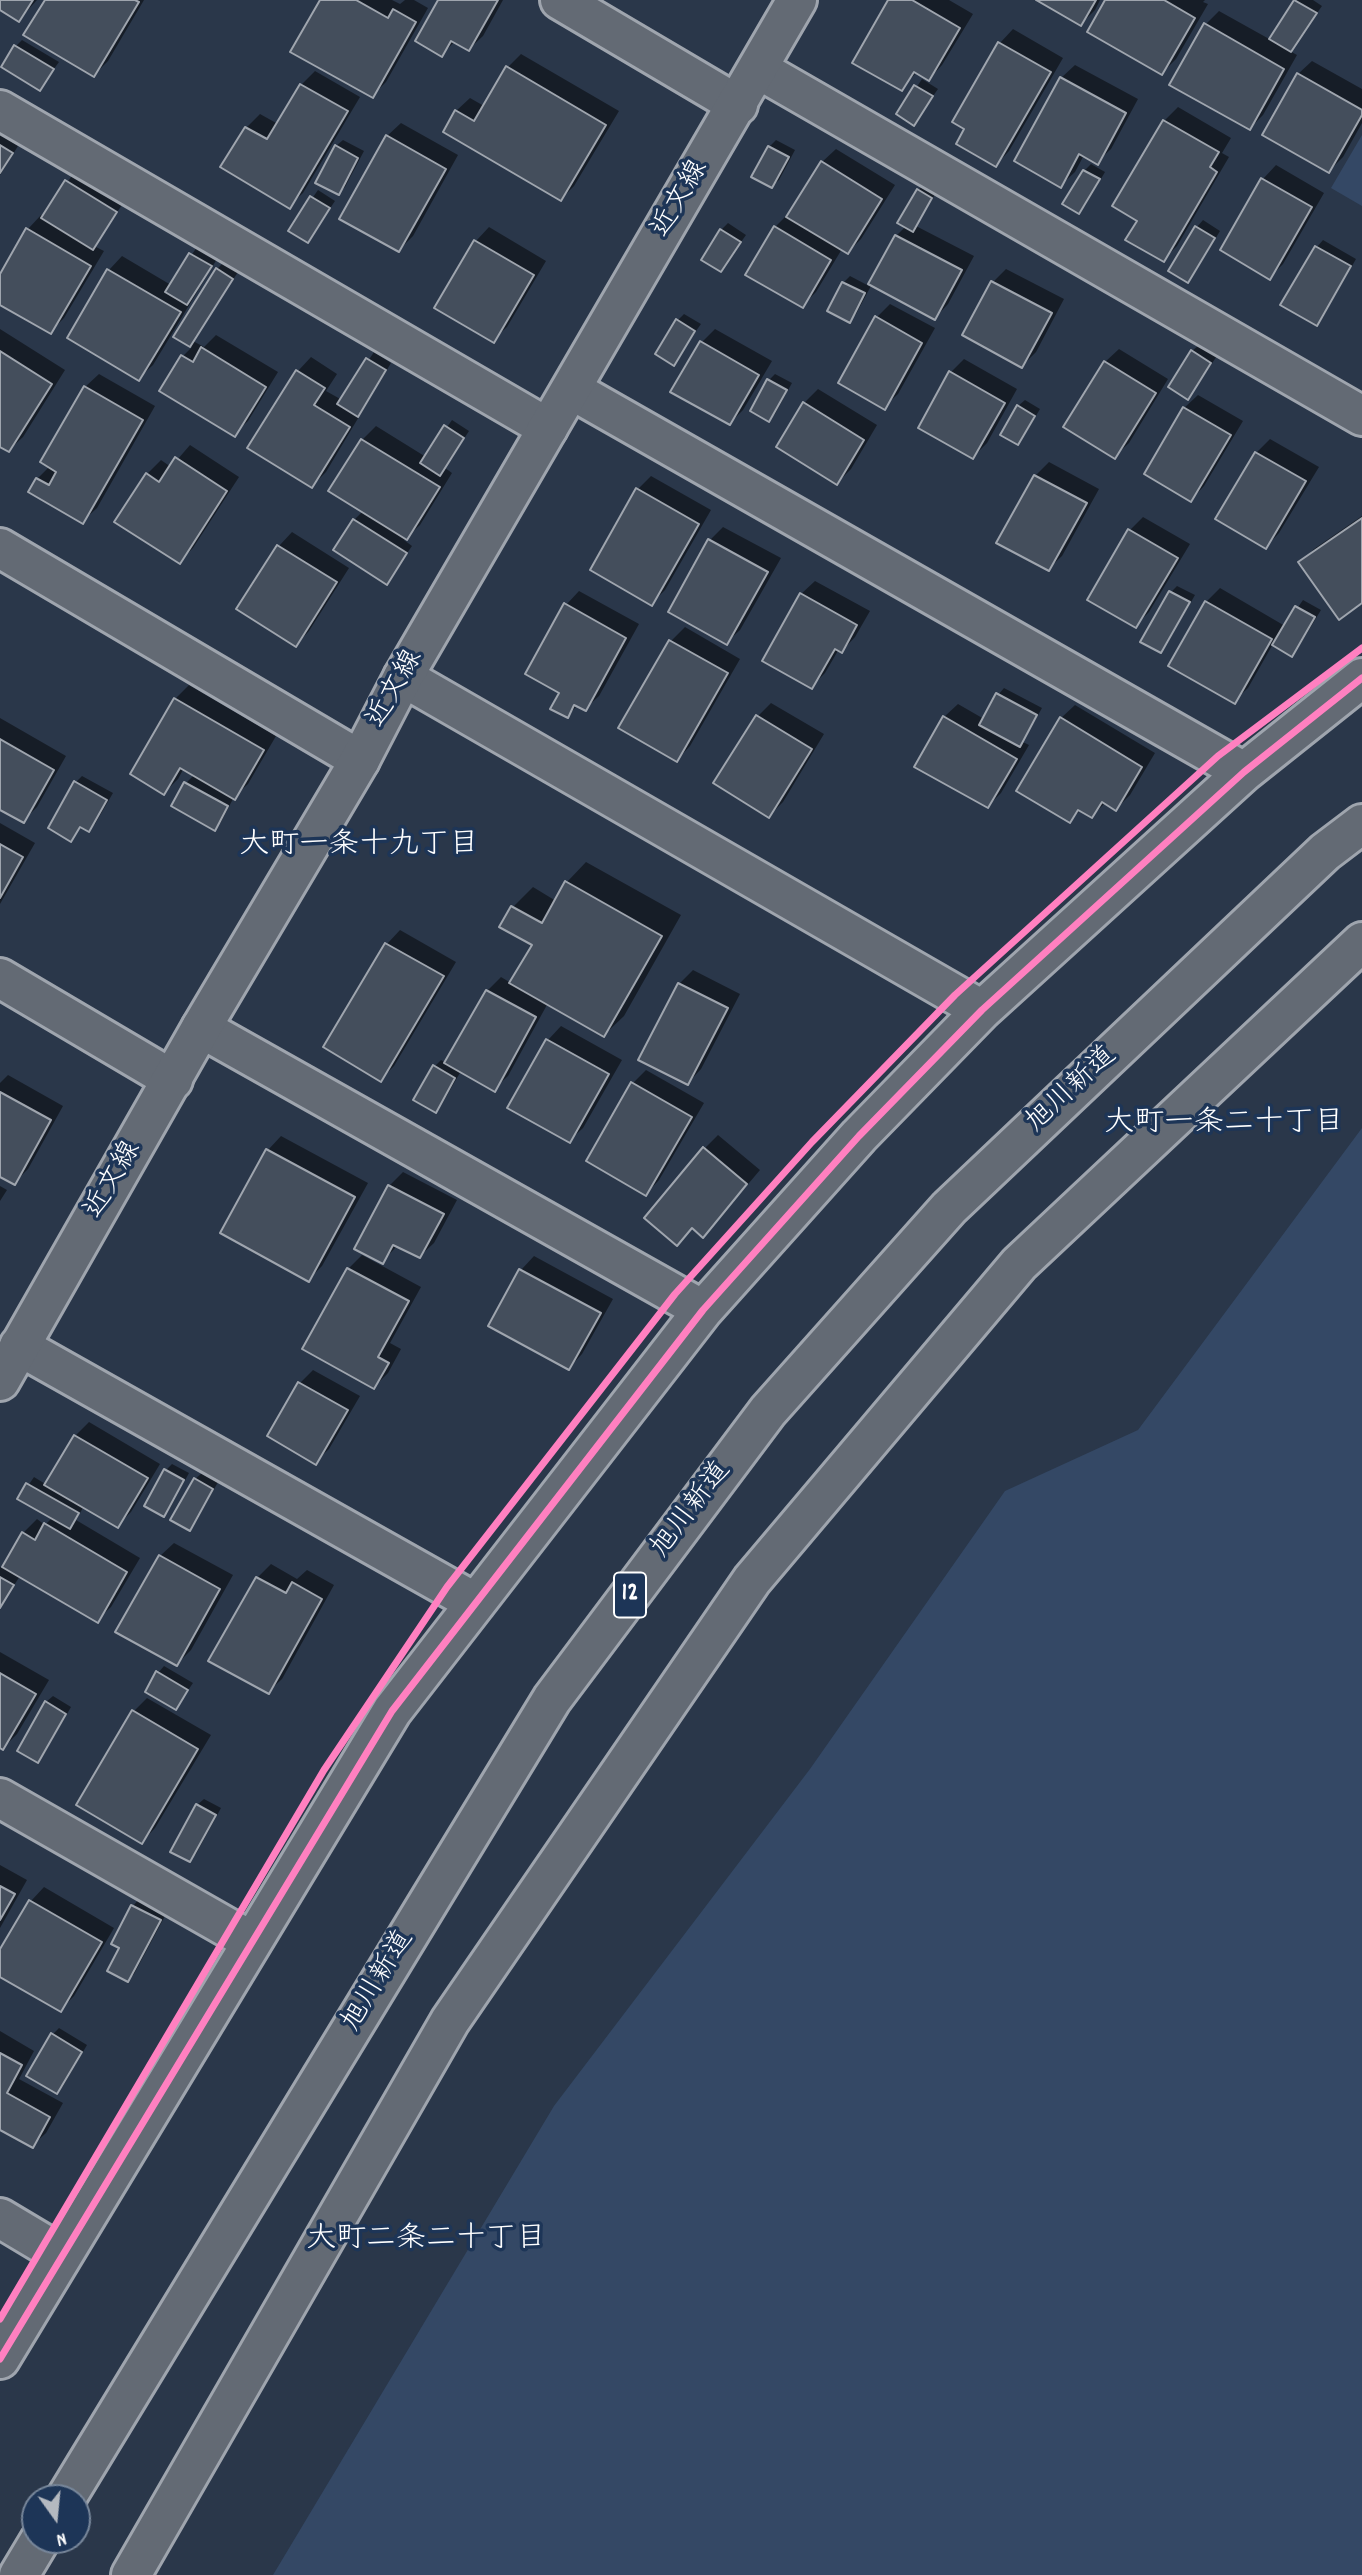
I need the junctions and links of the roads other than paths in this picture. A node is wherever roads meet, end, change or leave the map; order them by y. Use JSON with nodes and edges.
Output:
{"nodes":[{"id":1,"x":560,"y":0,"type":"edge"},
{"id":2,"x":797,"y":0,"type":"edge"},
{"id":3,"x":758,"y":69,"type":"junction"},
{"id":4,"x":738,"y":105,"type":"junction"},
{"id":5,"x":0,"y":110,"type":"edge"},
{"id":6,"x":572,"y":390,"type":"junction"},
{"id":7,"x":1362,"y":416,"type":"edge"},
{"id":8,"x":548,"y":429,"type":"junction"},
{"id":9,"x":0,"y":548,"type":"edge"},
{"id":10,"x":403,"y":677,"type":"junction"},
{"id":11,"x":1362,"y":678,"type":"edge"},
{"id":12,"x":360,"y":760,"type":"junction"},
{"id":13,"x":1244,"y":772,"type":"junction"},
{"id":14,"x":1362,"y":824,"type":"edge"},
{"id":15,"x":1362,"y":942,"type":"edge"},
{"id":16,"x":0,"y":978,"type":"edge"},
{"id":17,"x":982,"y":1010,"type":"junction"},
{"id":18,"x":201,"y":1028,"type":"junction"},
{"id":19,"x":173,"y":1080,"type":"junction"},
{"id":20,"x":703,"y":1310,"type":"junction"},
{"id":21,"x":19,"y":1346,"type":"junction"},
{"id":22,"x":0,"y":1381,"type":"edge"},
{"id":23,"x":476,"y":1603,"type":"junction"},
{"id":24,"x":0,"y":1797,"type":"edge"},
{"id":25,"x":251,"y":1941,"type":"junction"},
{"id":26,"x":0,"y":2218,"type":"edge"},
{"id":27,"x":62,"y":2255,"type":"junction"},
{"id":28,"x":0,"y":2359,"type":"edge"},
{"id":29,"x":75,"y":2484,"type":"edge"},
{"id":30,"x":32,"y":2554,"type":"edge"},
{"id":31,"x":19,"y":2575,"type":"edge"},
{"id":32,"x":131,"y":2575,"type":"edge"}],
"edges":[{"from":1,"to":4,"type":"main road"},
{"from":2,"to":3,"type":"main road","name":"近文線"},
{"from":3,"to":4,"type":"main road","name":"近文線"},
{"from":3,"to":7,"type":"main road"},
{"from":4,"to":6,"type":"main road","name":"近文線"},
{"from":5,"to":8,"type":"main road"},
{"from":6,"to":8,"type":"main road","name":"近文線"},
{"from":6,"to":13,"type":"main road"},
{"from":8,"to":10,"type":"main road","name":"近文線"},
{"from":9,"to":12,"type":"main road"},
{"from":10,"to":12,"type":"main road","name":"近文線"},
{"from":10,"to":17,"type":"main road"},
{"from":11,"to":13,"type":"main road"},
{"from":12,"to":18,"type":"main road","name":"近文線"},
{"from":13,"to":17,"type":"main road"},
{"from":14,"to":29,"type":"main road","name":"旭川新道","number":"12"},
{"from":15,"to":32,"type":"main road"},
{"from":16,"to":19,"type":"main road"},
{"from":17,"to":20,"type":"main road"},
{"from":18,"to":19,"type":"main road","name":"近文線"},
{"from":18,"to":20,"type":"main road"},
{"from":19,"to":21,"type":"main road","name":"近文線"},
{"from":20,"to":23,"type":"main road"},
{"from":21,"to":22,"type":"main road","name":"近文線"},
{"from":21,"to":23,"type":"main road"},
{"from":23,"to":25,"type":"main road"},
{"from":24,"to":25,"type":"main road"},
{"from":25,"to":27,"type":"main road"},
{"from":26,"to":27,"type":"main road"},
{"from":27,"to":28,"type":"main road"},
{"from":30,"to":31,"type":"main road"}]}
